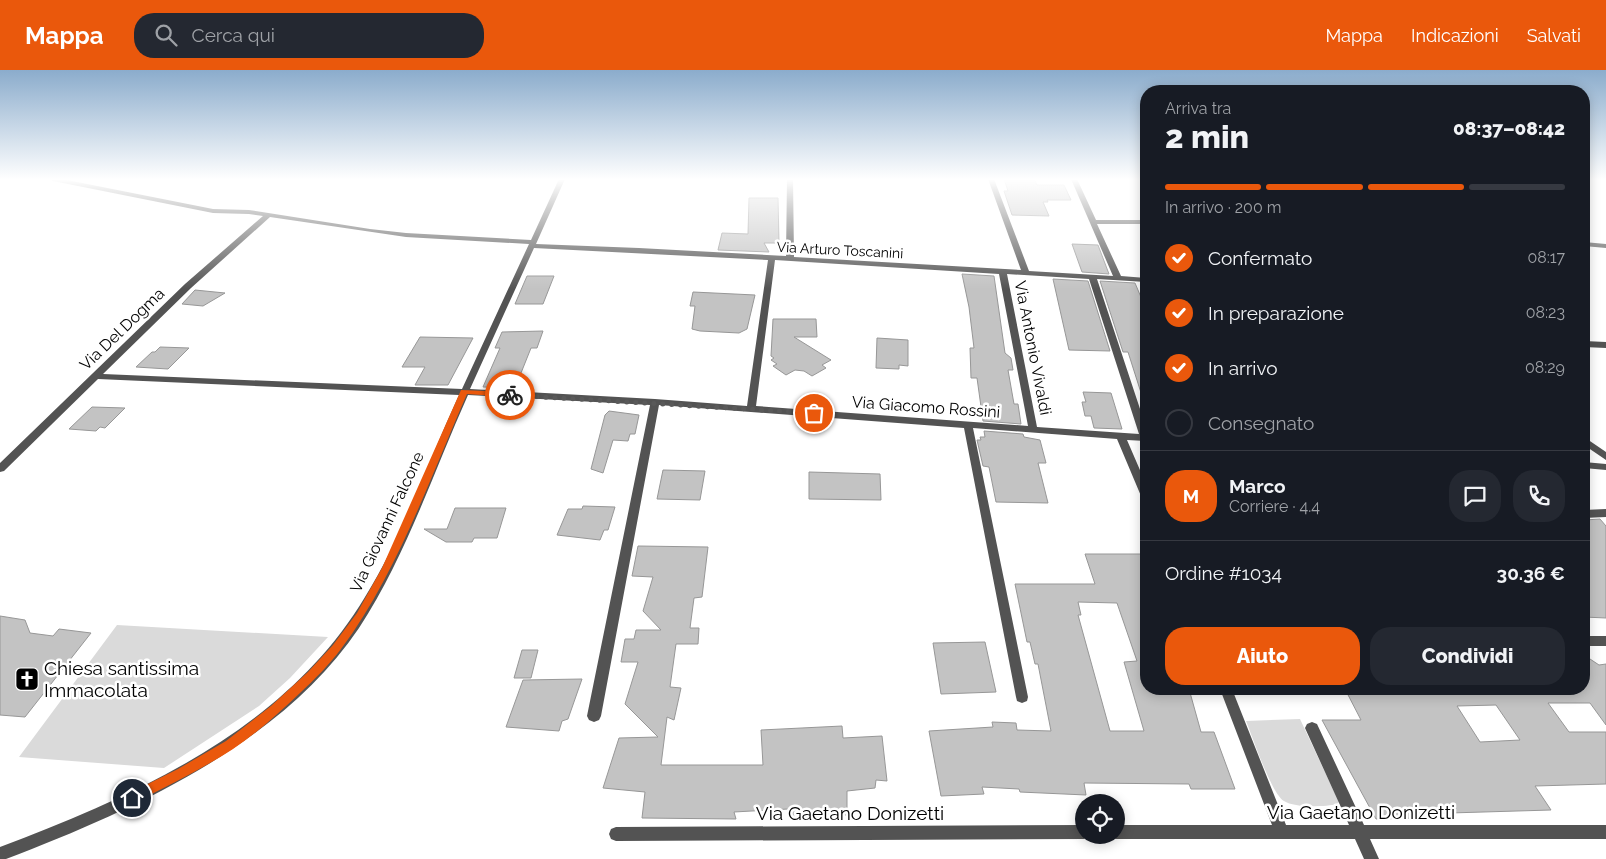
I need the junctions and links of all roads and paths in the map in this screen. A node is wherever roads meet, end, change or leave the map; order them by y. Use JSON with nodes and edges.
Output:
{"nodes":[{"id":1,"x":268,"y":216,"type":"edge"},
{"id":2,"x":274,"y":216,"type":"edge"},
{"id":3,"x":546,"y":216,"type":"edge"},
{"id":4,"x":790,"y":216,"type":"edge"},
{"id":5,"x":1005,"y":216,"type":"edge"},
{"id":6,"x":1090,"y":216,"type":"edge"},
{"id":7,"x":1093,"y":222,"type":"junction"},
{"id":8,"x":1140,"y":222,"type":"edge"},
{"id":9,"x":534,"y":244,"type":"junction"},
{"id":10,"x":1590,"y":245,"type":"edge"},
{"id":11,"x":1606,"y":246,"type":"edge"},
{"id":12,"x":772,"y":258,"type":"junction"},
{"id":13,"x":790,"y":259,"type":"junction"},
{"id":14,"x":1003,"y":272,"type":"junction"},
{"id":15,"x":1026,"y":274,"type":"junction"},
{"id":16,"x":1092,"y":278,"type":"junction"},
{"id":17,"x":1118,"y":279,"type":"junction"},
{"id":18,"x":1140,"y":280,"type":"edge"},
{"id":19,"x":1590,"y":344,"type":"edge"},
{"id":20,"x":1606,"y":345,"type":"edge"},
{"id":21,"x":95,"y":376,"type":"junction"},
{"id":22,"x":464,"y":392,"type":"junction"},
{"id":23,"x":655,"y":402,"type":"junction"},
{"id":24,"x":751,"y":408,"type":"junction"},
{"id":25,"x":1140,"y":423,"type":"edge"},
{"id":26,"x":968,"y":426,"type":"junction"},
{"id":27,"x":1032,"y":430,"type":"junction"},
{"id":28,"x":1122,"y":436,"type":"junction"},
{"id":29,"x":1140,"y":438,"type":"edge"},
{"id":30,"x":1590,"y":444,"type":"edge"},
{"id":31,"x":1606,"y":456,"type":"edge"},
{"id":32,"x":1590,"y":466,"type":"edge"},
{"id":33,"x":1606,"y":467,"type":"edge"},
{"id":34,"x":0,"y":469,"type":"edge"},
{"id":35,"x":1140,"y":481,"type":"edge"},
{"id":36,"x":1590,"y":514,"type":"edge"},
{"id":37,"x":1606,"y":514,"type":"edge"},
{"id":38,"x":1590,"y":641,"type":"edge"},
{"id":39,"x":1606,"y":641,"type":"edge"},
{"id":40,"x":1228,"y":695,"type":"edge"},
{"id":41,"x":1022,"y":697,"type":"dead end"},
{"id":42,"x":594,"y":716,"type":"dead end"},
{"id":43,"x":1312,"y":728,"type":"dead end"},
{"id":44,"x":1360,"y":831,"type":"junction"},
{"id":45,"x":1075,"y":832,"type":"edge"},
{"id":46,"x":1125,"y":832,"type":"edge"},
{"id":47,"x":1282,"y":832,"type":"junction"},
{"id":48,"x":1606,"y":832,"type":"edge"},
{"id":49,"x":616,"y":834,"type":"dead end"},
{"id":50,"x":0,"y":854,"type":"edge"},
{"id":51,"x":1372,"y":859,"type":"edge"}],
"edges":[{"from":1,"to":21,"type":"street","name":"Via Del Dogma"},
{"from":2,"to":9,"type":"street","name":"Via Arturo Toscanini"},
{"from":3,"to":9,"type":"street","name":"Via Giovanni Falcone"},
{"from":4,"to":13,"type":"street"},
{"from":5,"to":15,"type":"street"},
{"from":6,"to":7,"type":"street"},
{"from":7,"to":8,"type":"street"},
{"from":7,"to":17,"type":"street"},
{"from":9,"to":12,"type":"street","name":"Via Arturo Toscanini"},
{"from":9,"to":22,"type":"street","name":"Via Giovanni Falcone"},
{"from":10,"to":11,"type":"street"},
{"from":12,"to":13,"type":"street","name":"Via Arturo Toscanini"},
{"from":12,"to":24,"type":"street"},
{"from":13,"to":14,"type":"street","name":"Via Arturo Toscanini"},
{"from":14,"to":15,"type":"street","name":"Via Arturo Toscanini"},
{"from":14,"to":27,"type":"street","name":"Via Antonio Vivaldi"},
{"from":15,"to":16,"type":"street","name":"Via Arturo Toscanini"},
{"from":16,"to":17,"type":"street","name":"Via Arturo Toscanini"},
{"from":16,"to":25,"type":"street"},
{"from":17,"to":18,"type":"street","name":"Via Arturo Toscanini"},
{"from":19,"to":20,"type":"street"},
{"from":21,"to":22,"type":"street","name":"Via Giacomo Rossini"},
{"from":21,"to":34,"type":"street","name":"Via Del Dogma"},
{"from":22,"to":23,"type":"street","name":"Via Giacomo Rossini"},
{"from":22,"to":50,"type":"street","name":"Via Giovanni Falcone"},
{"from":23,"to":24,"type":"street","name":"Via Giacomo Rossini"},
{"from":23,"to":42,"type":"street"},
{"from":24,"to":26,"type":"street","name":"Via Giacomo Rossini"},
{"from":26,"to":27,"type":"street","name":"Via Giacomo Rossini"},
{"from":26,"to":41,"type":"street"},
{"from":27,"to":28,"type":"street","name":"Via Giacomo Rossini"},
{"from":28,"to":29,"type":"street","name":"Via Giacomo Rossini"},
{"from":28,"to":35,"type":"street"},
{"from":30,"to":31,"type":"street"},
{"from":32,"to":33,"type":"street"},
{"from":36,"to":37,"type":"street"},
{"from":38,"to":39,"type":"street"},
{"from":40,"to":47,"type":"street"},
{"from":43,"to":44,"type":"street"},
{"from":44,"to":47,"type":"street","name":"Via Gaetano Donizetti"},
{"from":44,"to":48,"type":"street","name":"Via Gaetano Donizetti"},
{"from":44,"to":51,"type":"street"},
{"from":45,"to":49,"type":"street","name":"Via Gaetano Donizetti"},
{"from":46,"to":47,"type":"street","name":"Via Gaetano Donizetti"}]}
